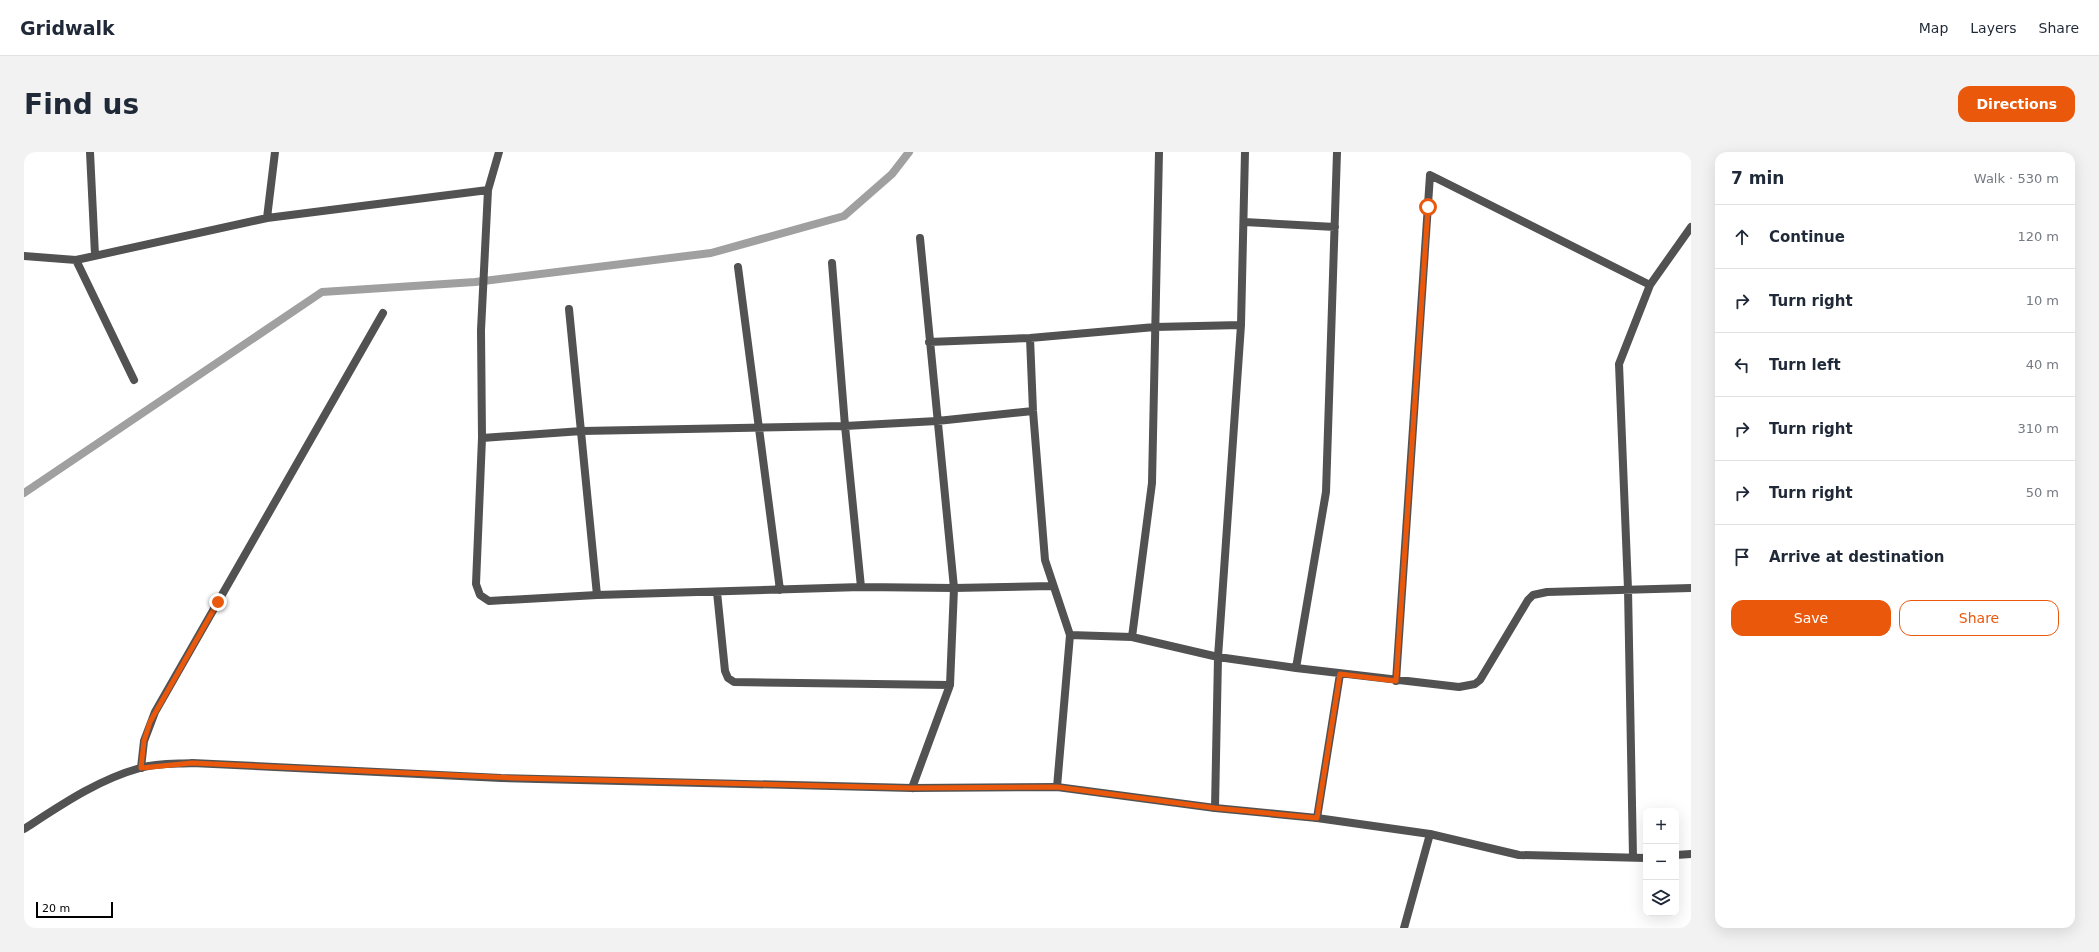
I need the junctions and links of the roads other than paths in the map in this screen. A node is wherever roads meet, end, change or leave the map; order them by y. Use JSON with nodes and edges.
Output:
{"nodes":[{"id":1,"x":90,"y":152,"type":"edge"},
{"id":2,"x":275,"y":152,"type":"edge"},
{"id":3,"x":498,"y":152,"type":"edge"},
{"id":4,"x":1159,"y":152,"type":"edge"},
{"id":5,"x":1245,"y":152,"type":"edge"},
{"id":6,"x":1337,"y":152,"type":"edge"},
{"id":7,"x":488,"y":190,"type":"junction"},
{"id":8,"x":267,"y":218,"type":"junction"},
{"id":9,"x":1244,"y":222,"type":"junction"},
{"id":10,"x":1335,"y":227,"type":"junction"},
{"id":11,"x":1691,"y":227,"type":"edge"},
{"id":12,"x":920,"y":238,"type":"dead end"},
{"id":13,"x":95,"y":255,"type":"junction"},
{"id":14,"x":24,"y":256,"type":"edge"},
{"id":15,"x":76,"y":260,"type":"junction"},
{"id":16,"x":832,"y":263,"type":"dead end"},
{"id":17,"x":738,"y":267,"type":"dead end"},
{"id":18,"x":1650,"y":285,"type":"junction"},
{"id":19,"x":569,"y":309,"type":"dead end"},
{"id":20,"x":383,"y":313,"type":"dead end"},
{"id":21,"x":1241,"y":325,"type":"junction"},
{"id":22,"x":1155,"y":327,"type":"junction"},
{"id":23,"x":1030,"y":338,"type":"junction"},
{"id":24,"x":929,"y":342,"type":"junction"},
{"id":25,"x":134,"y":380,"type":"dead end"},
{"id":26,"x":1033,"y":411,"type":"junction"},
{"id":27,"x":937,"y":421,"type":"junction"},
{"id":28,"x":845,"y":426,"type":"junction"},
{"id":29,"x":759,"y":427,"type":"junction"},
{"id":30,"x":582,"y":431,"type":"junction"},
{"id":31,"x":482,"y":438,"type":"junction"},
{"id":32,"x":1052,"y":586,"type":"junction"},
{"id":33,"x":861,"y":587,"type":"junction"},
{"id":34,"x":954,"y":588,"type":"junction"},
{"id":35,"x":1691,"y":588,"type":"edge"},
{"id":36,"x":1628,"y":589,"type":"junction"},
{"id":37,"x":780,"y":590,"type":"junction"},
{"id":38,"x":717,"y":592,"type":"junction"},
{"id":39,"x":597,"y":595,"type":"junction"},
{"id":40,"x":1070,"y":636,"type":"junction"},
{"id":41,"x":1132,"y":638,"type":"junction"},
{"id":42,"x":1218,"y":657,"type":"junction"},
{"id":43,"x":1296,"y":668,"type":"junction"},
{"id":44,"x":1340,"y":674,"type":"junction"},
{"id":45,"x":1396,"y":681,"type":"junction"},
{"id":46,"x":950,"y":685,"type":"junction"},
{"id":47,"x":141,"y":768,"type":"junction"},
{"id":48,"x":1057,"y":787,"type":"junction"},
{"id":49,"x":912,"y":788,"type":"junction"},
{"id":50,"x":1215,"y":808,"type":"junction"},
{"id":51,"x":1317,"y":818,"type":"junction"},
{"id":52,"x":24,"y":828,"type":"edge"},
{"id":53,"x":1430,"y":834,"type":"junction"},
{"id":54,"x":1691,"y":854,"type":"edge"},
{"id":55,"x":1679,"y":855,"type":"edge"},
{"id":56,"x":1633,"y":857,"type":"junction"},
{"id":57,"x":1643,"y":858,"type":"edge"},
{"id":58,"x":1404,"y":928,"type":"edge"}],
"edges":[{"from":1,"to":13,"type":"street"},
{"from":2,"to":8,"type":"street"},
{"from":3,"to":7,"type":"street"},
{"from":4,"to":22,"type":"street"},
{"from":5,"to":9,"type":"street"},
{"from":6,"to":10,"type":"street"},
{"from":7,"to":8,"type":"street"},
{"from":7,"to":31,"type":"street"},
{"from":8,"to":13,"type":"street"},
{"from":9,"to":10,"type":"street"},
{"from":9,"to":21,"type":"street"},
{"from":10,"to":43,"type":"street"},
{"from":11,"to":18,"type":"street"},
{"from":12,"to":24,"type":"street"},
{"from":13,"to":15,"type":"street"},
{"from":14,"to":15,"type":"street"},
{"from":15,"to":25,"type":"street"},
{"from":16,"to":28,"type":"street"},
{"from":17,"to":29,"type":"street"},
{"from":18,"to":36,"type":"street"},
{"from":18,"to":45,"type":"street"},
{"from":19,"to":30,"type":"street"},
{"from":20,"to":47,"type":"street"},
{"from":21,"to":22,"type":"street"},
{"from":21,"to":42,"type":"street"},
{"from":22,"to":23,"type":"street"},
{"from":22,"to":41,"type":"street"},
{"from":23,"to":24,"type":"street"},
{"from":23,"to":26,"type":"street"},
{"from":24,"to":27,"type":"street"},
{"from":26,"to":27,"type":"street"},
{"from":26,"to":32,"type":"street"},
{"from":27,"to":28,"type":"street"},
{"from":27,"to":34,"type":"street"},
{"from":28,"to":29,"type":"street"},
{"from":28,"to":33,"type":"street"},
{"from":29,"to":30,"type":"street"},
{"from":29,"to":37,"type":"street"},
{"from":30,"to":31,"type":"street"},
{"from":30,"to":39,"type":"street"},
{"from":31,"to":39,"type":"street"},
{"from":32,"to":34,"type":"street"},
{"from":32,"to":40,"type":"street"},
{"from":33,"to":34,"type":"street"},
{"from":33,"to":37,"type":"street"},
{"from":34,"to":46,"type":"street"},
{"from":35,"to":36,"type":"street"},
{"from":36,"to":45,"type":"street"},
{"from":36,"to":56,"type":"street"},
{"from":37,"to":38,"type":"street"},
{"from":38,"to":39,"type":"street"},
{"from":38,"to":46,"type":"street"},
{"from":40,"to":41,"type":"street"},
{"from":40,"to":48,"type":"street"},
{"from":41,"to":42,"type":"street"},
{"from":42,"to":43,"type":"street"},
{"from":42,"to":50,"type":"street"},
{"from":43,"to":44,"type":"street"},
{"from":44,"to":45,"type":"street"},
{"from":44,"to":51,"type":"street"},
{"from":46,"to":49,"type":"street"},
{"from":47,"to":49,"type":"street"},
{"from":47,"to":52,"type":"street"},
{"from":48,"to":49,"type":"street"},
{"from":48,"to":50,"type":"street"},
{"from":50,"to":51,"type":"street"},
{"from":51,"to":53,"type":"street"},
{"from":53,"to":56,"type":"street"},
{"from":53,"to":58,"type":"street"},
{"from":54,"to":55,"type":"street"},
{"from":56,"to":57,"type":"street"}]}
